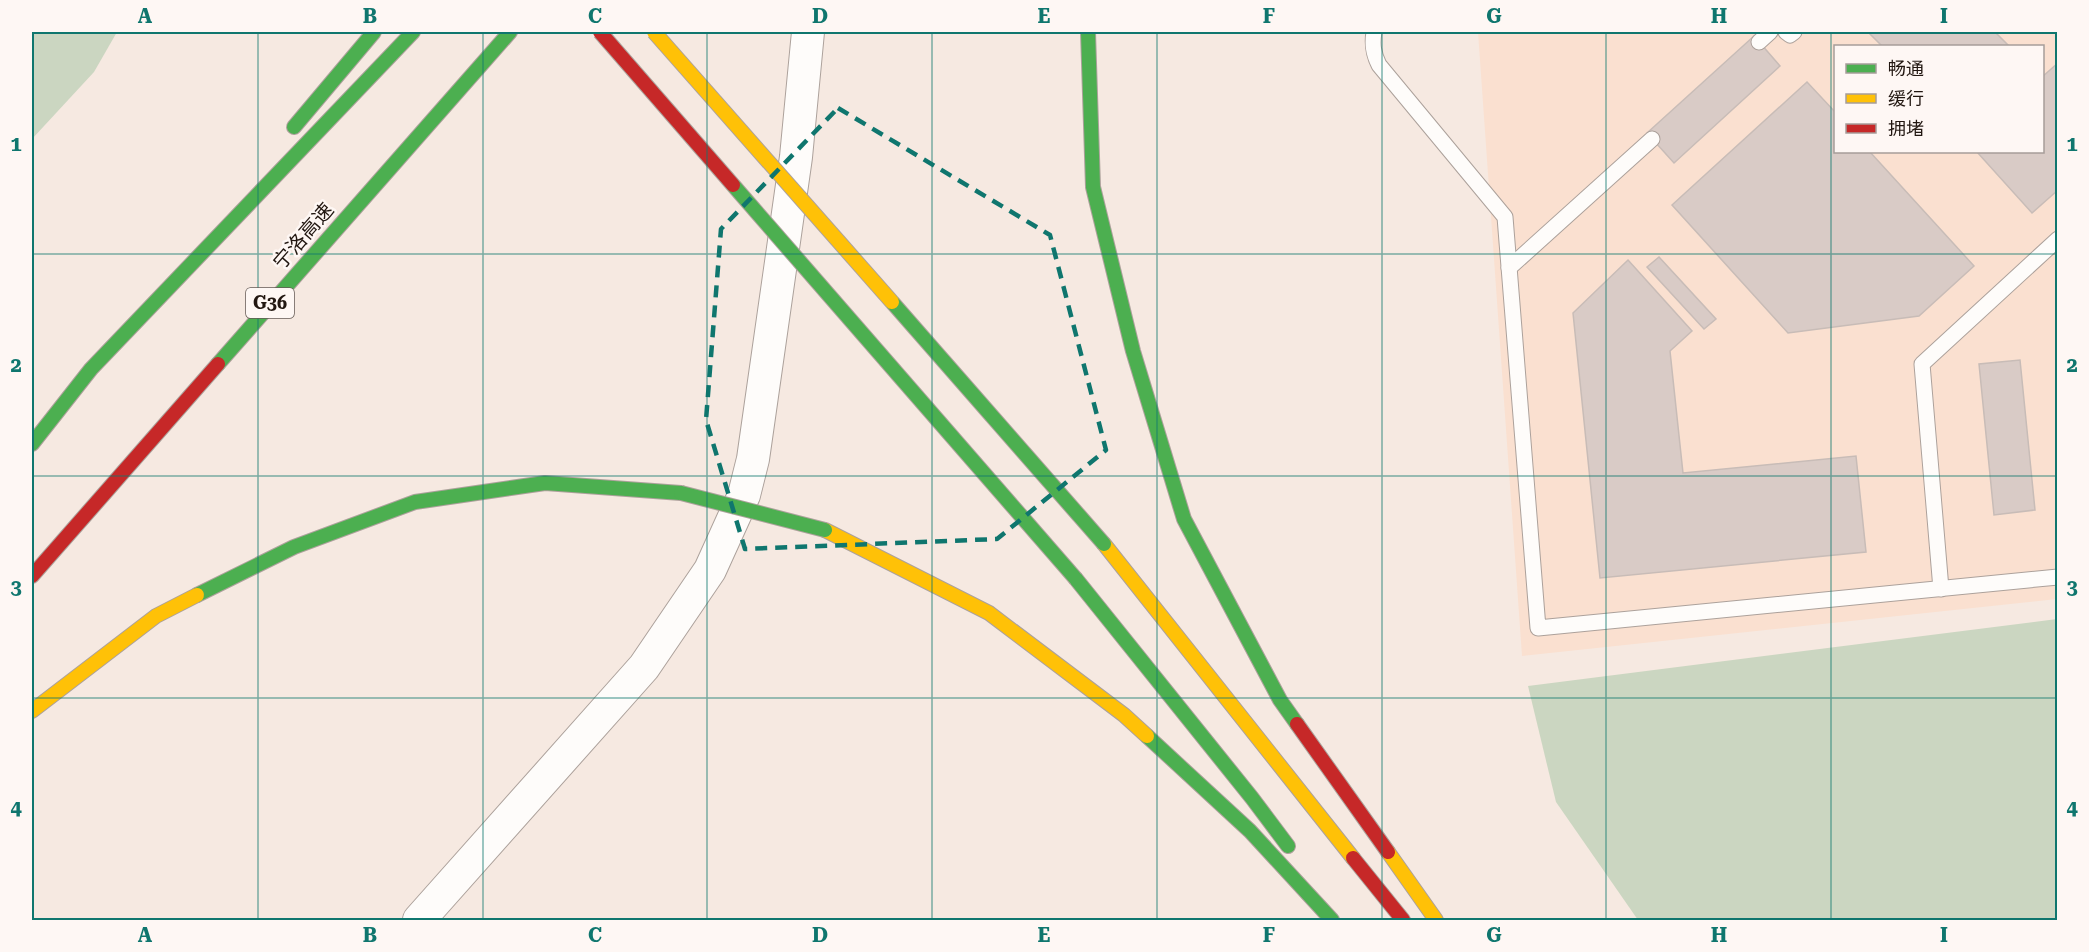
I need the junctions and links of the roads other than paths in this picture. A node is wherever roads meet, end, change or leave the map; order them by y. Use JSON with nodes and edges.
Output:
{"nodes":[{"id":1,"x":374,"y":32,"type":"edge"},
{"id":2,"x":413,"y":32,"type":"edge"},
{"id":3,"x":510,"y":32,"type":"edge"},
{"id":4,"x":600,"y":32,"type":"edge"},
{"id":5,"x":654,"y":32,"type":"edge"},
{"id":6,"x":808,"y":32,"type":"edge"},
{"id":7,"x":1088,"y":32,"type":"edge"},
{"id":8,"x":1374,"y":32,"type":"edge"},
{"id":9,"x":1770,"y":32,"type":"edge"},
{"id":10,"x":1786,"y":32,"type":"edge"},
{"id":11,"x":1794,"y":32,"type":"edge"},
{"id":12,"x":1759,"y":42,"type":"dead end"},
{"id":13,"x":1652,"y":139,"type":"dead end"},
{"id":14,"x":282,"y":141,"type":"dead end"},
{"id":15,"x":229,"y":205,"type":"dead end"},
{"id":16,"x":2058,"y":239,"type":"edge"},
{"id":17,"x":1509,"y":268,"type":"junction"},
{"id":18,"x":91,"y":369,"type":"junction"},
{"id":19,"x":32,"y":444,"type":"edge"},
{"id":20,"x":32,"y":576,"type":"edge"},
{"id":21,"x":2058,"y":578,"type":"edge"},
{"id":22,"x":1941,"y":589,"type":"junction"},
{"id":23,"x":32,"y":711,"type":"edge"},
{"id":24,"x":1294,"y":855,"type":"dead end"},
{"id":25,"x":1308,"y":873,"type":"dead end"},
{"id":26,"x":419,"y":921,"type":"edge"},
{"id":27,"x":1332,"y":921,"type":"edge"},
{"id":28,"x":1344,"y":921,"type":"edge"},
{"id":29,"x":1403,"y":921,"type":"edge"},
{"id":30,"x":1436,"y":921,"type":"edge"}],
"edges":[{"from":1,"to":14,"type":"highway"},
{"from":2,"to":18,"type":"highway"},
{"from":3,"to":20,"type":"highway","name":"宁洛高速","number":"G36"},
{"from":4,"to":24,"type":"highway","bridge":true},
{"from":5,"to":29,"type":"highway","bridge":true},
{"from":6,"to":26,"type":"street"},
{"from":7,"to":30,"type":"highway"},
{"from":8,"to":17,"type":"lane"},
{"from":9,"to":12,"type":"lane"},
{"from":10,"to":11,"type":"lane"},
{"from":13,"to":17,"type":"lane"},
{"from":15,"to":18,"type":"highway"},
{"from":16,"to":22,"type":"lane"},
{"from":17,"to":22,"type":"lane"},
{"from":18,"to":19,"type":"highway"},
{"from":21,"to":22,"type":"lane"},
{"from":23,"to":27,"type":"highway","bridge":true},
{"from":25,"to":28,"type":"highway"}]}
